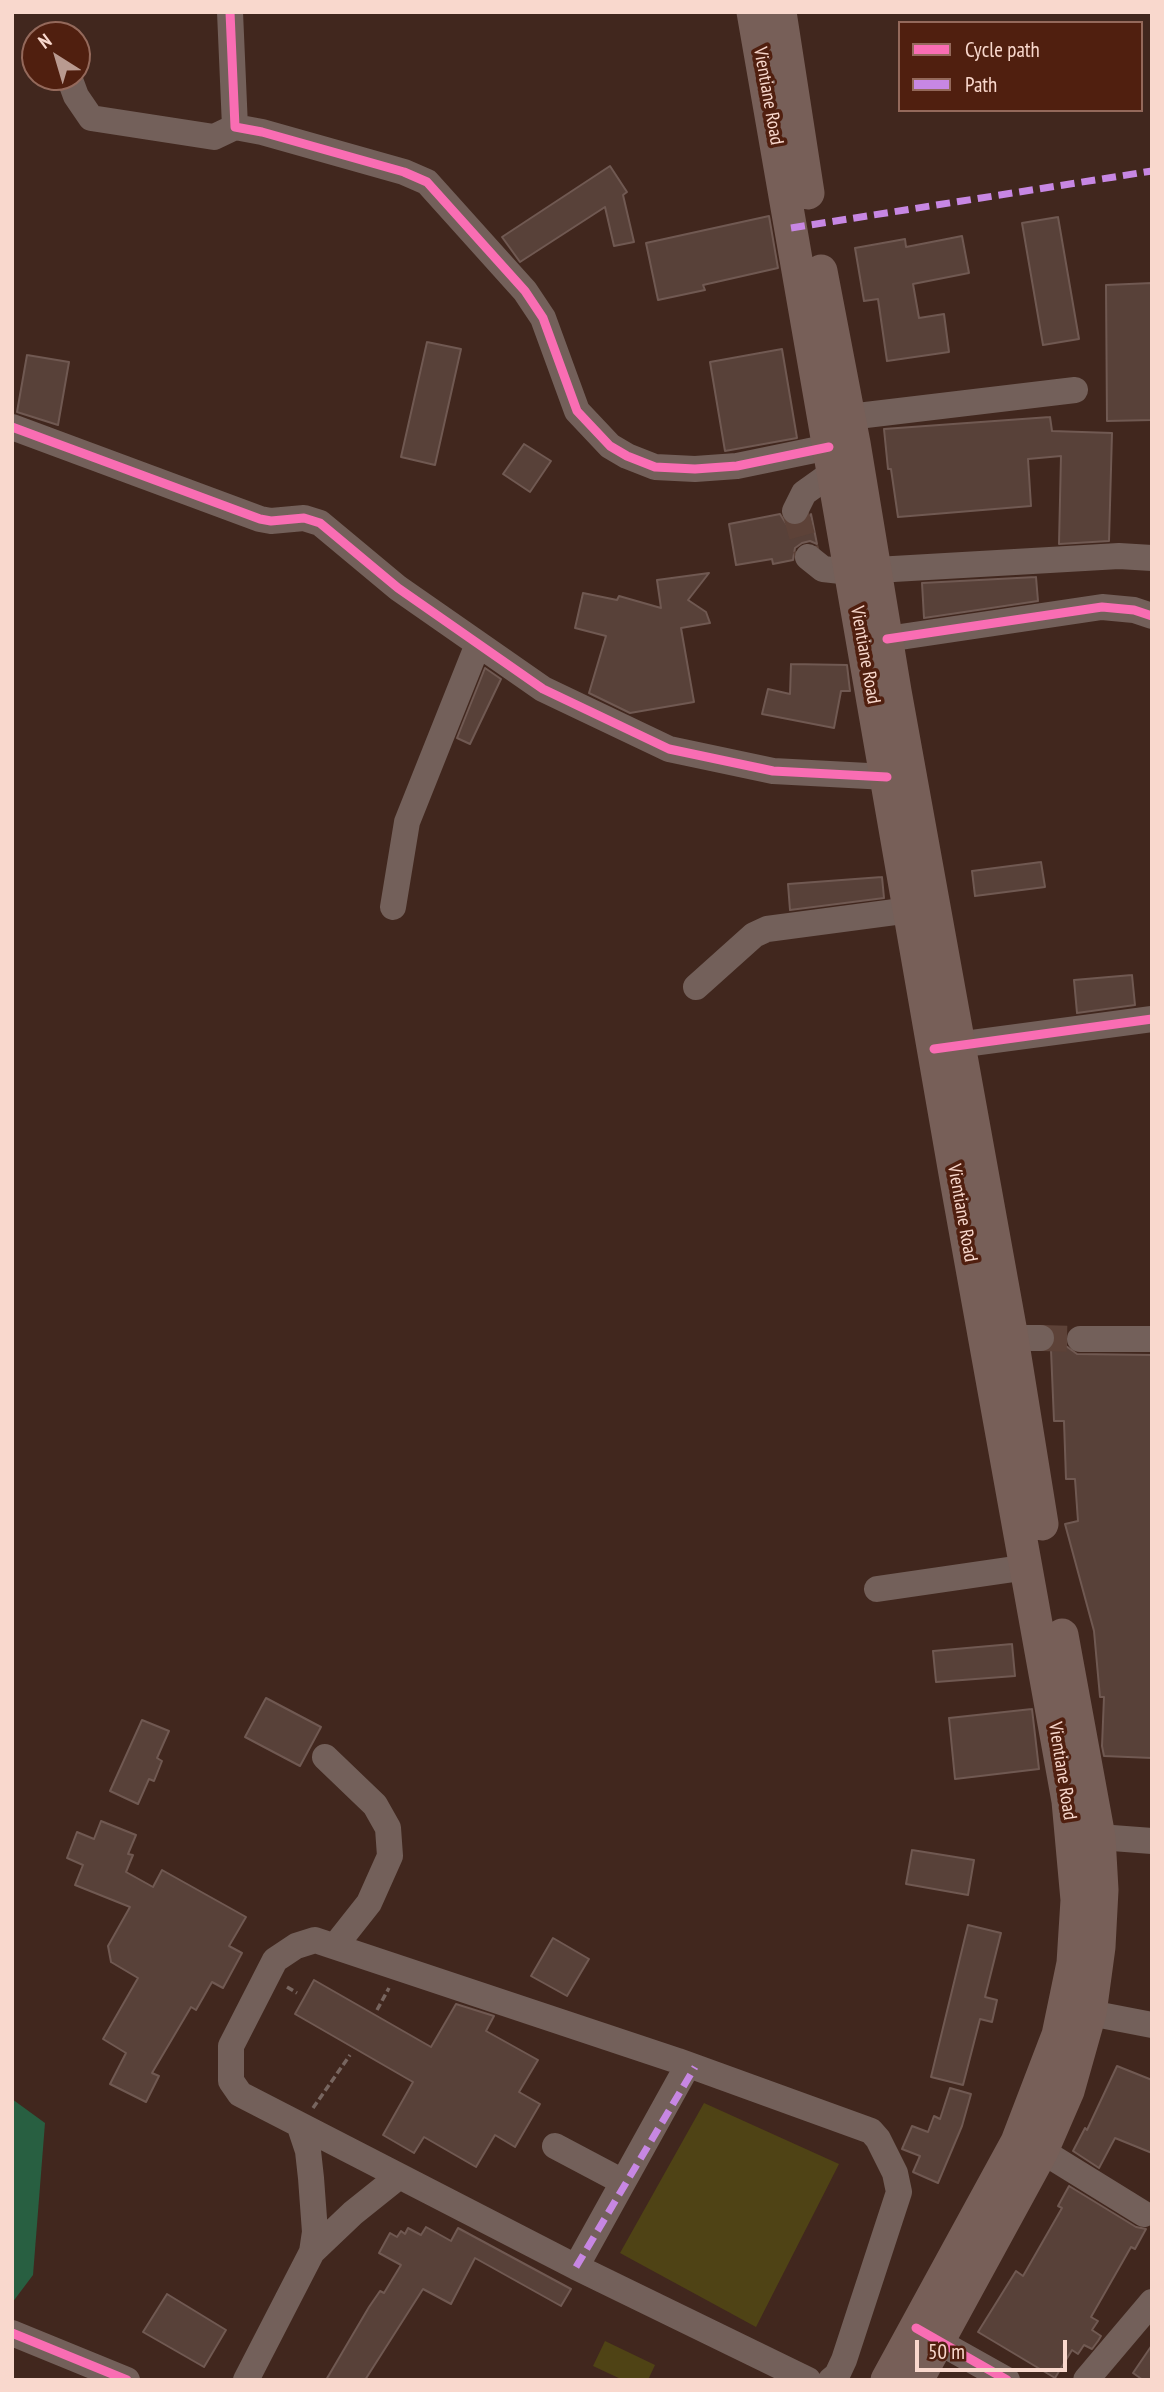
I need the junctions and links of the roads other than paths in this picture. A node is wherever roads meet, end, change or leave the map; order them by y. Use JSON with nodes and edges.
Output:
{"nodes":[{"id":1,"x":230,"y":12,"type":"edge"},
{"id":2,"x":753,"y":12,"type":"edge"},
{"id":3,"x":780,"y":12,"type":"edge"},
{"id":4,"x":74,"y":91,"type":"edge"},
{"id":5,"x":235,"y":127,"type":"junction"},
{"id":6,"x":1075,"y":390,"type":"dead end"},
{"id":7,"x":849,"y":417,"type":"junction"},
{"id":8,"x":12,"y":427,"type":"edge"},
{"id":9,"x":831,"y":460,"type":"junction"},
{"id":10,"x":795,"y":511,"type":"dead end"},
{"id":11,"x":807,"y":557,"type":"dead end"},
{"id":12,"x":1152,"y":558,"type":"edge"},
{"id":13,"x":863,"y":571,"type":"junction"},
{"id":14,"x":1152,"y":616,"type":"edge"},
{"id":15,"x":887,"y":639,"type":"junction"},
{"id":16,"x":478,"y":644,"type":"junction"},
{"id":17,"x":887,"y":777,"type":"junction"},
{"id":18,"x":393,"y":907,"type":"dead end"},
{"id":19,"x":909,"y":910,"type":"junction"},
{"id":20,"x":695,"y":987,"type":"dead end"},
{"id":21,"x":1152,"y":1019,"type":"edge"},
{"id":22,"x":947,"y":1046,"type":"junction"},
{"id":23,"x":1080,"y":1339,"type":"tunnel mouth"},
{"id":24,"x":1152,"y":1339,"type":"edge"},
{"id":25,"x":1028,"y":1567,"type":"junction"},
{"id":26,"x":877,"y":1589,"type":"dead end"},
{"id":27,"x":326,"y":1757,"type":"dead end"},
{"id":28,"x":1099,"y":1837,"type":"junction"},
{"id":29,"x":1152,"y":1841,"type":"edge"},
{"id":30,"x":335,"y":1946,"type":"junction"},
{"id":31,"x":1090,"y":2013,"type":"junction"},
{"id":32,"x":1152,"y":2025,"type":"edge"},
{"id":33,"x":688,"y":2065,"type":"junction"},
{"id":34,"x":300,"y":2127,"type":"junction"},
{"id":35,"x":555,"y":2146,"type":"dead end"},
{"id":36,"x":1042,"y":2151,"type":"junction"},
{"id":37,"x":398,"y":2177,"type":"junction"},
{"id":38,"x":623,"y":2182,"type":"junction"},
{"id":39,"x":1144,"y":2214,"type":"dead end"},
{"id":40,"x":312,"y":2252,"type":"junction"},
{"id":41,"x":576,"y":2267,"type":"junction"},
{"id":42,"x":1152,"y":2302,"type":"edge"},
{"id":43,"x":12,"y":2333,"type":"edge"},
{"id":44,"x":927,"y":2335,"type":"junction"},
{"id":45,"x":127,"y":2380,"type":"edge"},
{"id":46,"x":246,"y":2380,"type":"edge"},
{"id":47,"x":808,"y":2380,"type":"edge"},
{"id":48,"x":831,"y":2380,"type":"edge"},
{"id":49,"x":887,"y":2380,"type":"edge"},
{"id":50,"x":918,"y":2380,"type":"edge"},
{"id":51,"x":1007,"y":2380,"type":"edge"},
{"id":52,"x":1086,"y":2380,"type":"edge"}],
"edges":[{"from":1,"to":5,"type":"street"},
{"from":2,"to":9,"type":"main road","name":"Vientiane Road"},
{"from":3,"to":7,"type":"main road"},
{"from":4,"to":5,"type":"street"},
{"from":5,"to":9,"type":"street"},
{"from":6,"to":7,"type":"street"},
{"from":7,"to":13,"type":"main road"},
{"from":8,"to":16,"type":"street"},
{"from":9,"to":10,"type":"street"},
{"from":9,"to":13,"type":"main road","name":"Vientiane Road"},
{"from":11,"to":13,"type":"street"},
{"from":12,"to":13,"type":"street"},
{"from":13,"to":15,"type":"main road"},
{"from":13,"to":17,"type":"main road","name":"Vientiane Road"},
{"from":14,"to":15,"type":"street"},
{"from":15,"to":22,"type":"main road"},
{"from":16,"to":17,"type":"street"},
{"from":16,"to":18,"type":"street"},
{"from":17,"to":19,"type":"main road","name":"Vientiane Road"},
{"from":19,"to":20,"type":"street"},
{"from":19,"to":22,"type":"main road","name":"Vientiane Road"},
{"from":21,"to":22,"type":"street"},
{"from":22,"to":25,"type":"main road","name":"Vientiane Road"},
{"from":22,"to":28,"type":"main road"},
{"from":23,"to":24,"type":"street"},
{"from":25,"to":26,"type":"street"},
{"from":25,"to":44,"type":"main road","name":"Vientiane Road"},
{"from":27,"to":30,"type":"street"},
{"from":28,"to":29,"type":"street"},
{"from":28,"to":31,"type":"main road"},
{"from":30,"to":33,"type":"street"},
{"from":30,"to":34,"type":"street"},
{"from":31,"to":32,"type":"street"},
{"from":31,"to":36,"type":"main road"},
{"from":33,"to":38,"type":"street"},
{"from":33,"to":48,"type":"street"},
{"from":34,"to":37,"type":"street"},
{"from":34,"to":40,"type":"street"},
{"from":35,"to":38,"type":"street"},
{"from":36,"to":39,"type":"street"},
{"from":36,"to":44,"type":"main road"},
{"from":37,"to":40,"type":"street"},
{"from":37,"to":41,"type":"street"},
{"from":38,"to":41,"type":"street"},
{"from":40,"to":46,"type":"street"},
{"from":41,"to":47,"type":"street"},
{"from":42,"to":52,"type":"street"},
{"from":43,"to":45,"type":"street"},
{"from":44,"to":49,"type":"main road","name":"Vientiane Road"},
{"from":44,"to":50,"type":"main road"},
{"from":44,"to":51,"type":"street"}]}
